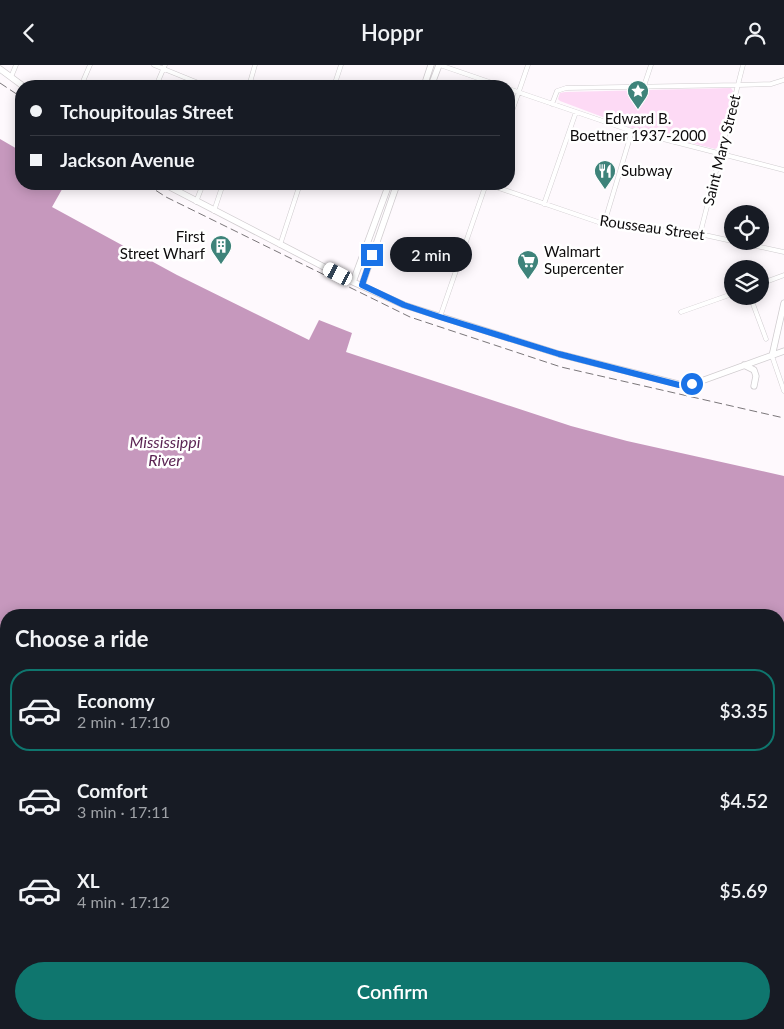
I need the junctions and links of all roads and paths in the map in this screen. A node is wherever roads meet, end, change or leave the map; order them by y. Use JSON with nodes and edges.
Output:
{"nodes":[{"id":1,"x":16,"y":65,"type":"edge"},
{"id":2,"x":90,"y":65,"type":"edge"},
{"id":3,"x":154,"y":65,"type":"edge"},
{"id":4,"x":255,"y":65,"type":"edge"},
{"id":5,"x":341,"y":65,"type":"edge"},
{"id":6,"x":431,"y":65,"type":"edge"},
{"id":7,"x":439,"y":65,"type":"edge"},
{"id":8,"x":528,"y":65,"type":"edge"},
{"id":9,"x":651,"y":65,"type":"edge"},
{"id":10,"x":743,"y":65,"type":"edge"},
{"id":11,"x":164,"y":67,"type":"edge"},
{"id":12,"x":0,"y":69,"type":"edge"},
{"id":13,"x":11,"y":77,"type":"junction"},
{"id":14,"x":15,"y":80,"type":"edge"},
{"id":15,"x":84,"y":80,"type":"edge"},
{"id":16,"x":159,"y":80,"type":"edge"},
{"id":17,"x":193,"y":80,"type":"edge"},
{"id":18,"x":251,"y":80,"type":"edge"},
{"id":19,"x":336,"y":80,"type":"edge"},
{"id":20,"x":426,"y":80,"type":"edge"},
{"id":21,"x":433,"y":80,"type":"edge"},
{"id":22,"x":483,"y":80,"type":"edge"},
{"id":23,"x":784,"y":80,"type":"edge"},
{"id":24,"x":738,"y":85,"type":"junction"},
{"id":25,"x":644,"y":86,"type":"junction"},
{"id":26,"x":515,"y":91,"type":"edge"},
{"id":27,"x":518,"y":92,"type":"junction"},
{"id":28,"x":515,"y":101,"type":"edge"},
{"id":29,"x":552,"y":104,"type":"junction"},
{"id":30,"x":576,"y":112,"type":"junction"},
{"id":31,"x":632,"y":131,"type":"junction"},
{"id":32,"x":721,"y":154,"type":"junction"},
{"id":33,"x":784,"y":170,"type":"edge"},
{"id":34,"x":175,"y":190,"type":"edge"},
{"id":35,"x":200,"y":190,"type":"edge"},
{"id":36,"x":221,"y":190,"type":"edge"},
{"id":37,"x":298,"y":190,"type":"edge"},
{"id":38,"x":387,"y":190,"type":"edge"},
{"id":39,"x":395,"y":190,"type":"edge"},
{"id":40,"x":484,"y":190,"type":"edge"},
{"id":41,"x":503,"y":190,"type":"edge"},
{"id":42,"x":196,"y":201,"type":"junction"},
{"id":43,"x":544,"y":204,"type":"junction"},
{"id":44,"x":214,"y":211,"type":"junction"},
{"id":45,"x":604,"y":224,"type":"junction"},
{"id":46,"x":700,"y":234,"type":"junction"},
{"id":47,"x":724,"y":239,"type":"edge"},
{"id":48,"x":280,"y":245,"type":"junction"},
{"id":49,"x":769,"y":249,"type":"edge"},
{"id":50,"x":784,"y":252,"type":"edge"},
{"id":51,"x":784,"y":275,"type":"edge"},
{"id":52,"x":769,"y":280,"type":"edge"},
{"id":53,"x":353,"y":282,"type":"junction"},
{"id":54,"x":362,"y":285,"type":"junction"},
{"id":55,"x":724,"y":297,"type":"edge"},
{"id":56,"x":784,"y":303,"type":"edge"},
{"id":57,"x":753,"y":305,"type":"edge"},
{"id":58,"x":681,"y":312,"type":"dead end"},
{"id":59,"x":440,"y":317,"type":"junction"},
{"id":60,"x":766,"y":339,"type":"dead end"},
{"id":61,"x":784,"y":351,"type":"edge"},
{"id":62,"x":772,"y":355,"type":"junction"},
{"id":63,"x":744,"y":365,"type":"junction"},
{"id":64,"x":754,"y":386,"type":"dead end"},
{"id":65,"x":784,"y":391,"type":"edge"}],
"edges":[{"from":1,"to":13,"type":"street"},
{"from":2,"to":15,"type":"street"},
{"from":3,"to":11,"type":"street"},
{"from":4,"to":18,"type":"street"},
{"from":5,"to":19,"type":"street"},
{"from":6,"to":20,"type":"street"},
{"from":7,"to":21,"type":"street"},
{"from":7,"to":22,"type":"street"},
{"from":8,"to":27,"type":"street"},
{"from":9,"to":25,"type":"street"},
{"from":10,"to":24,"type":"street","name":"Saint Mary Street"},
{"from":11,"to":16,"type":"street"},
{"from":11,"to":17,"type":"street"},
{"from":12,"to":13,"type":"street"},
{"from":13,"to":14,"type":"street"},
{"from":23,"to":24,"type":"street"},
{"from":24,"to":25,"type":"street"},
{"from":24,"to":32,"type":"street","name":"Saint Mary Street"},
{"from":25,"to":29,"type":"street"},
{"from":26,"to":27,"type":"street"},
{"from":27,"to":28,"type":"street"},
{"from":27,"to":29,"type":"street"},
{"from":29,"to":30,"type":"street"},
{"from":30,"to":31,"type":"street"},
{"from":30,"to":43,"type":"street"},
{"from":31,"to":32,"type":"street"},
{"from":31,"to":45,"type":"street"},
{"from":32,"to":33,"type":"street"},
{"from":32,"to":46,"type":"street","name":"Saint Mary Street"},
{"from":34,"to":42,"type":"street"},
{"from":35,"to":42,"type":"street"},
{"from":36,"to":44,"type":"street"},
{"from":37,"to":48,"type":"street"},
{"from":38,"to":53,"type":"street"},
{"from":39,"to":54,"type":"street"},
{"from":40,"to":59,"type":"street"},
{"from":41,"to":43,"type":"street","name":"Rousseau Street"},
{"from":42,"to":44,"type":"street"},
{"from":43,"to":45,"type":"street","name":"Rousseau Street"},
{"from":44,"to":48,"type":"street"},
{"from":45,"to":46,"type":"street","name":"Rousseau Street"},
{"from":46,"to":47,"type":"street","name":"Rousseau Street"},
{"from":48,"to":53,"type":"street"},
{"from":49,"to":50,"type":"street","name":"Rousseau Street"},
{"from":51,"to":52,"type":"street"},
{"from":53,"to":54,"type":"street"},
{"from":54,"to":59,"type":"street"},
{"from":55,"to":58,"type":"street"},
{"from":56,"to":62,"type":"street"},
{"from":57,"to":60,"type":"street"},
{"from":59,"to":63,"type":"street"},
{"from":61,"to":62,"type":"street"},
{"from":62,"to":63,"type":"street"},
{"from":62,"to":65,"type":"street"},
{"from":63,"to":64,"type":"street"}]}
